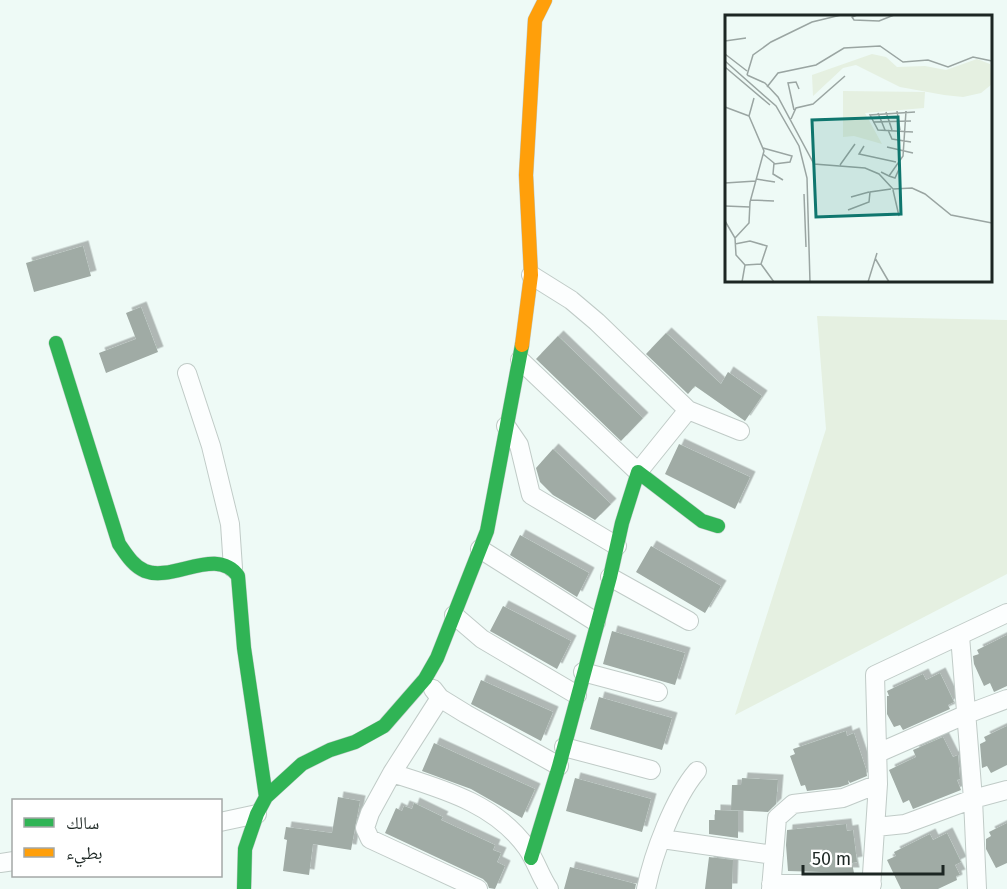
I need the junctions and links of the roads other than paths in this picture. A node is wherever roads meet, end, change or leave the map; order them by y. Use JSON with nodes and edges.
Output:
{"nodes":[{"id":1,"x":545,"y":0,"type":"edge"},
{"id":2,"x":531,"y":275,"type":"junction"},
{"id":3,"x":56,"y":343,"type":"dead end"},
{"id":4,"x":519,"y":360,"type":"junction"},
{"id":5,"x":187,"y":373,"type":"dead end"},
{"id":6,"x":688,"y":410,"type":"junction"},
{"id":7,"x":506,"y":426,"type":"junction"},
{"id":8,"x":740,"y":431,"type":"dead end"},
{"id":9,"x":638,"y":472,"type":"junction"},
{"id":10,"x":717,"y":526,"type":"dead end"},
{"id":11,"x":617,"y":546,"type":"junction"},
{"id":12,"x":480,"y":549,"type":"junction"},
{"id":13,"x":233,"y":568,"type":"junction"},
{"id":14,"x":610,"y":577,"type":"junction"},
{"id":15,"x":1007,"y":614,"type":"edge"},
{"id":16,"x":454,"y":615,"type":"junction"},
{"id":17,"x":689,"y":621,"type":"dead end"},
{"id":18,"x":596,"y":622,"type":"junction"},
{"id":19,"x":960,"y":636,"type":"junction"},
{"id":20,"x":583,"y":672,"type":"junction"},
{"id":21,"x":424,"y":679,"type":"junction"},
{"id":22,"x":658,"y":692,"type":"dead end"},
{"id":23,"x":577,"y":695,"type":"junction"},
{"id":24,"x":441,"y":698,"type":"junction"},
{"id":25,"x":1007,"y":699,"type":"edge"},
{"id":26,"x":967,"y":714,"type":"junction"},
{"id":27,"x":564,"y":747,"type":"junction"},
{"id":28,"x":878,"y":753,"type":"junction"},
{"id":29,"x":559,"y":766,"type":"junction"},
{"id":30,"x":651,"y":770,"type":"dead end"},
{"id":31,"x":697,"y":771,"type":"dead end"},
{"id":32,"x":392,"y":772,"type":"junction"},
{"id":33,"x":878,"y":784,"type":"junction"},
{"id":34,"x":1007,"y":790,"type":"edge"},
{"id":35,"x":266,"y":797,"type":"junction"},
{"id":36,"x":973,"y":799,"type":"junction"},
{"id":37,"x":257,"y":814,"type":"junction"},
{"id":38,"x":222,"y":822,"type":"edge"},
{"id":39,"x":876,"y":826,"type":"junction"},
{"id":40,"x":662,"y":839,"type":"junction"},
{"id":41,"x":774,"y":855,"type":"junction"},
{"id":42,"x":531,"y":858,"type":"junction"},
{"id":43,"x":771,"y":886,"type":"edge"},
{"id":44,"x":872,"y":887,"type":"edge"},
{"id":45,"x":244,"y":889,"type":"edge"},
{"id":46,"x":478,"y":889,"type":"edge"},
{"id":47,"x":549,"y":889,"type":"edge"},
{"id":48,"x":646,"y":889,"type":"edge"},
{"id":49,"x":976,"y":889,"type":"edge"}],
"edges":[{"from":1,"to":2,"type":"street"},
{"from":2,"to":4,"type":"street"},
{"from":2,"to":6,"type":"street"},
{"from":3,"to":13,"type":"street"},
{"from":4,"to":7,"type":"street"},
{"from":4,"to":9,"type":"street"},
{"from":5,"to":13,"type":"street"},
{"from":6,"to":8,"type":"street"},
{"from":6,"to":9,"type":"street"},
{"from":7,"to":11,"type":"street"},
{"from":7,"to":12,"type":"street"},
{"from":9,"to":10,"type":"street"},
{"from":9,"to":11,"type":"street"},
{"from":11,"to":14,"type":"street"},
{"from":12,"to":16,"type":"street"},
{"from":12,"to":18,"type":"street"},
{"from":13,"to":35,"type":"street"},
{"from":14,"to":17,"type":"street"},
{"from":14,"to":18,"type":"street"},
{"from":15,"to":19,"type":"street"},
{"from":16,"to":21,"type":"street"},
{"from":16,"to":23,"type":"street"},
{"from":18,"to":20,"type":"street"},
{"from":19,"to":26,"type":"street"},
{"from":19,"to":28,"type":"street"},
{"from":20,"to":22,"type":"street"},
{"from":20,"to":23,"type":"street"},
{"from":21,"to":24,"type":"street"},
{"from":21,"to":35,"type":"street"},
{"from":23,"to":27,"type":"street"},
{"from":24,"to":29,"type":"street"},
{"from":24,"to":32,"type":"street"},
{"from":25,"to":26,"type":"street"},
{"from":26,"to":28,"type":"street"},
{"from":26,"to":36,"type":"street"},
{"from":27,"to":29,"type":"street"},
{"from":27,"to":30,"type":"street"},
{"from":28,"to":33,"type":"street"},
{"from":29,"to":42,"type":"street"},
{"from":31,"to":40,"type":"street"},
{"from":32,"to":42,"type":"street"},
{"from":32,"to":46,"type":"street"},
{"from":33,"to":39,"type":"street"},
{"from":33,"to":41,"type":"street"},
{"from":34,"to":36,"type":"street"},
{"from":35,"to":37,"type":"street"},
{"from":36,"to":39,"type":"street"},
{"from":36,"to":49,"type":"street"},
{"from":37,"to":38,"type":"street"},
{"from":37,"to":45,"type":"street"},
{"from":39,"to":44,"type":"street"},
{"from":40,"to":41,"type":"street"},
{"from":40,"to":48,"type":"street"},
{"from":41,"to":43,"type":"street"},
{"from":42,"to":47,"type":"street"},
{"from":43,"to":44,"type":"street"}]}
